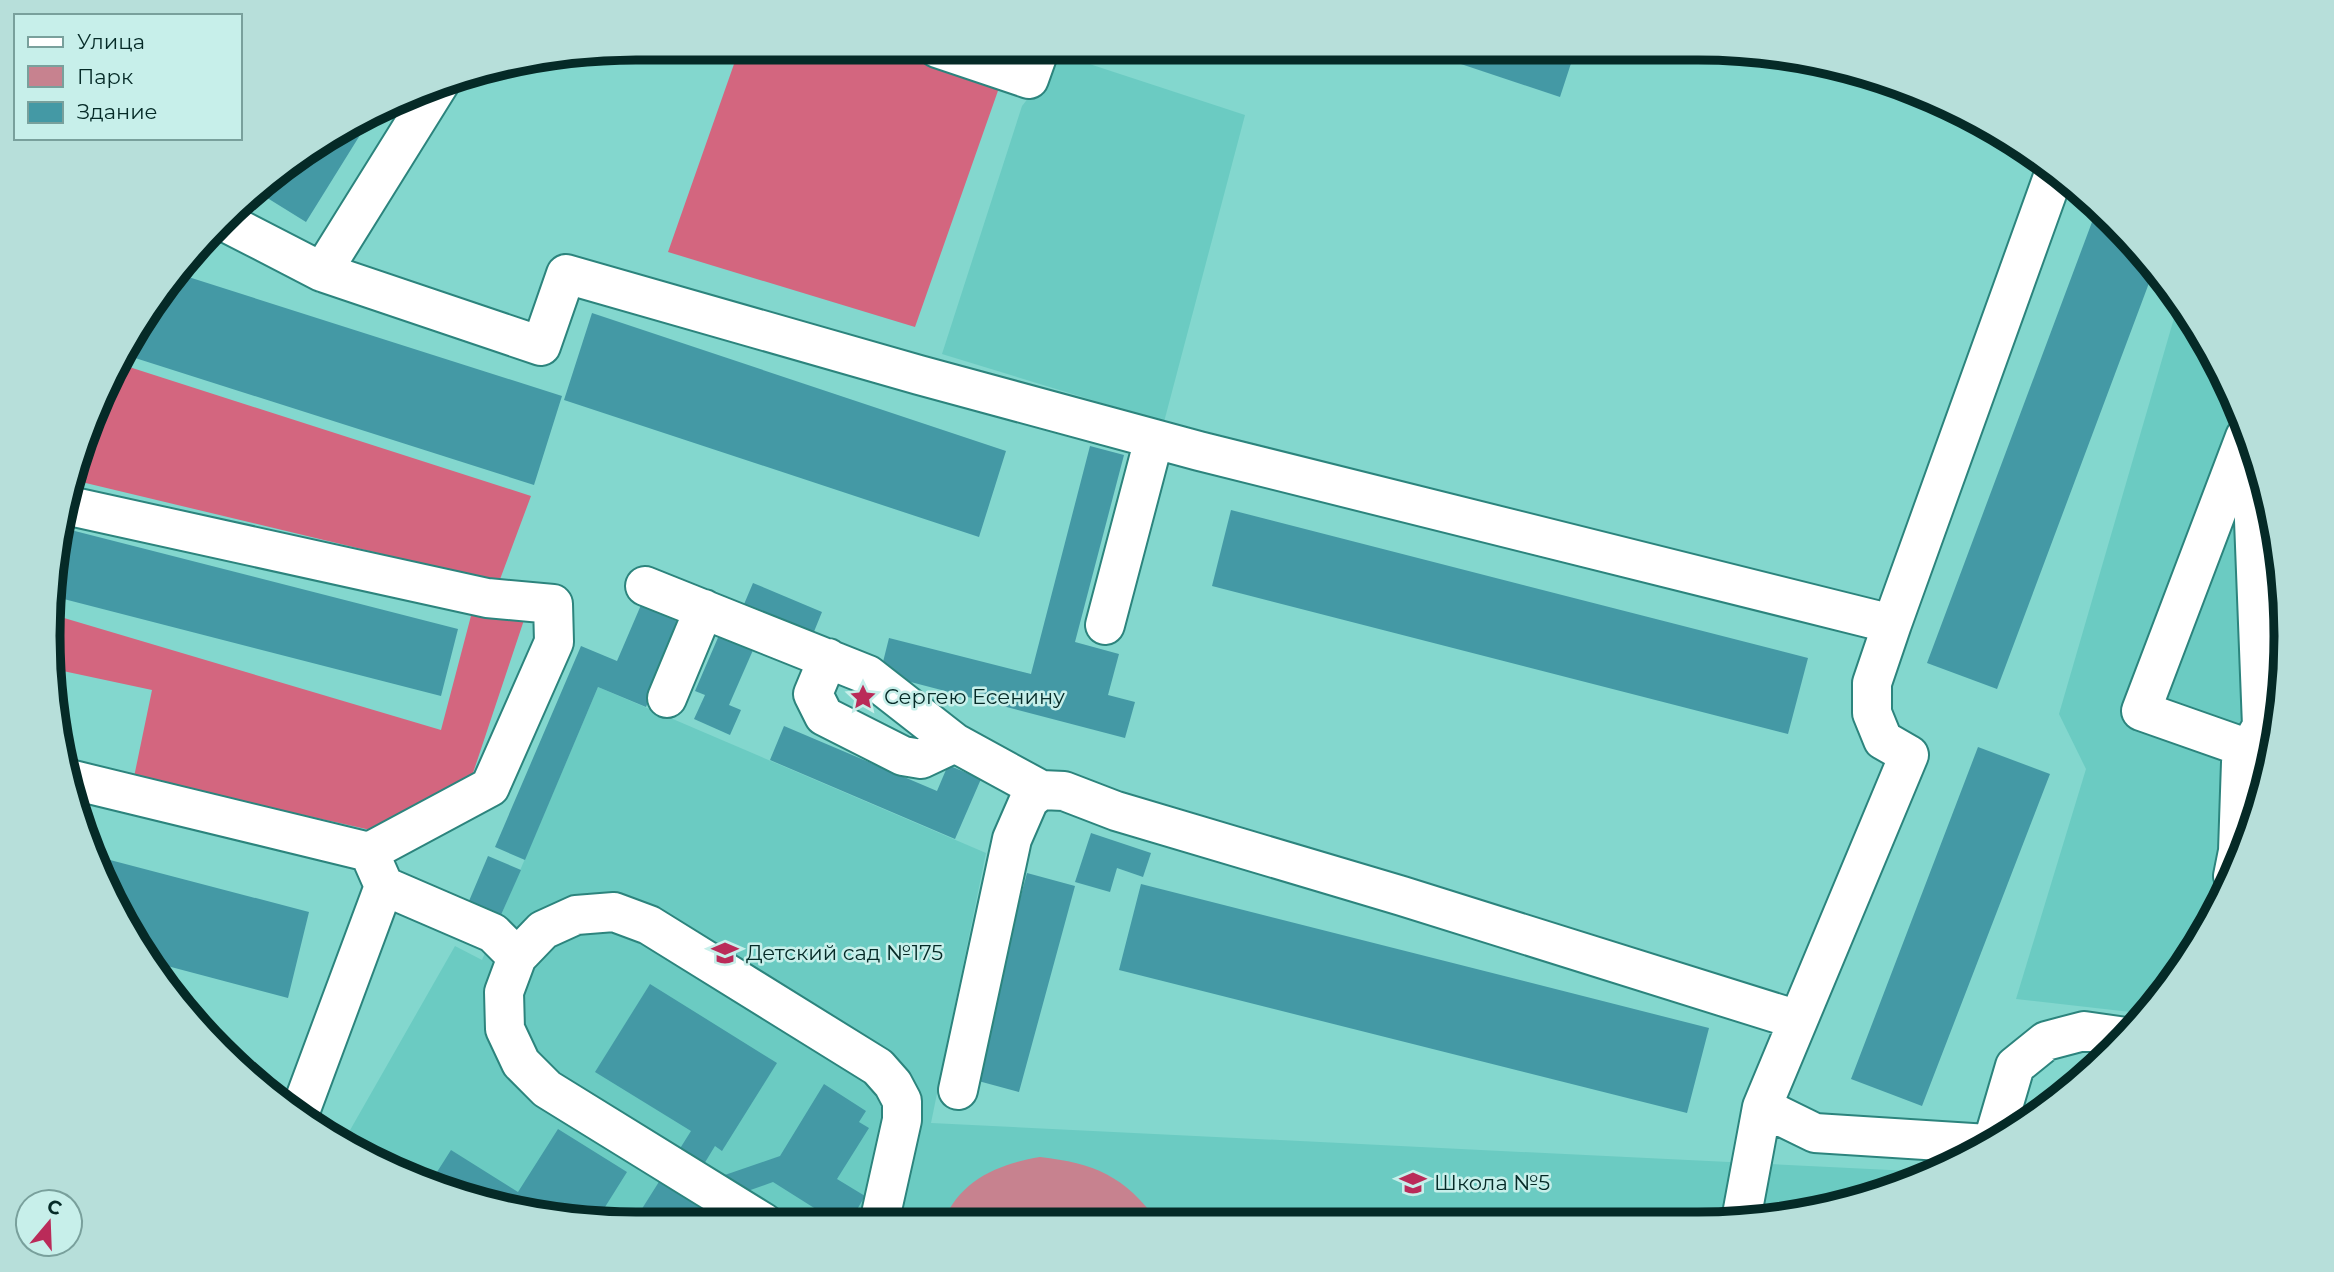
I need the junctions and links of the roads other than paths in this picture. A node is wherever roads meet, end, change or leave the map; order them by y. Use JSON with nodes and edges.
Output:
{"nodes":[{"id":1,"x":973,"y":60,"type":"edge"},
{"id":2,"x":1036,"y":60,"type":"edge"},
{"id":3,"x":431,"y":97,"type":"edge"},
{"id":4,"x":2051,"y":181,"type":"edge"},
{"id":5,"x":231,"y":225,"type":"edge"},
{"id":6,"x":322,"y":272,"type":"junction"},
{"id":7,"x":1154,"y":439,"type":"junction"},
{"id":8,"x":2242,"y":445,"type":"edge"},
{"id":9,"x":2252,"y":478,"type":"edge"},
{"id":10,"x":75,"y":507,"type":"edge"},
{"id":11,"x":645,"y":586,"type":"dead end"},
{"id":12,"x":704,"y":609,"type":"junction"},
{"id":13,"x":1892,"y":624,"type":"junction"},
{"id":14,"x":1105,"y":625,"type":"dead end"},
{"id":15,"x":828,"y":658,"type":"junction"},
{"id":16,"x":667,"y":698,"type":"dead end"},
{"id":17,"x":954,"y":743,"type":"junction"},
{"id":18,"x":2249,"y":748,"type":"junction"},
{"id":19,"x":78,"y":782,"type":"edge"},
{"id":20,"x":1041,"y":790,"type":"junction"},
{"id":21,"x":2238,"y":836,"type":"edge"},
{"id":22,"x":376,"y":869,"type":"junction"},
{"id":23,"x":517,"y":957,"type":"junction"},
{"id":24,"x":1798,"y":1020,"type":"junction"},
{"id":25,"x":2114,"y":1035,"type":"edge"},
{"id":26,"x":958,"y":1090,"type":"dead end"},
{"id":27,"x":302,"y":1105,"type":"edge"},
{"id":28,"x":1762,"y":1107,"type":"junction"},
{"id":29,"x":1997,"y":1128,"type":"edge"},
{"id":30,"x":1971,"y":1143,"type":"edge"},
{"id":31,"x":1743,"y":1210,"type":"edge"},
{"id":32,"x":746,"y":1212,"type":"edge"},
{"id":33,"x":881,"y":1212,"type":"edge"}],
"edges":[{"from":1,"to":2,"type":"street"},
{"from":3,"to":6,"type":"street"},
{"from":4,"to":13,"type":"street"},
{"from":5,"to":6,"type":"street"},
{"from":6,"to":7,"type":"street"},
{"from":7,"to":13,"type":"street"},
{"from":7,"to":14,"type":"street"},
{"from":8,"to":18,"type":"street"},
{"from":9,"to":18,"type":"street"},
{"from":10,"to":22,"type":"street"},
{"from":11,"to":12,"type":"street"},
{"from":12,"to":15,"type":"street"},
{"from":12,"to":16,"type":"street"},
{"from":13,"to":24,"type":"street"},
{"from":15,"to":17,"type":"street"},
{"from":15,"to":17,"type":"street"},
{"from":17,"to":20,"type":"street"},
{"from":18,"to":21,"type":"street"},
{"from":19,"to":22,"type":"street"},
{"from":20,"to":24,"type":"street"},
{"from":20,"to":26,"type":"street"},
{"from":22,"to":23,"type":"street"},
{"from":22,"to":27,"type":"street"},
{"from":23,"to":32,"type":"street"},
{"from":23,"to":33,"type":"street"},
{"from":24,"to":28,"type":"street"},
{"from":25,"to":29,"type":"street"},
{"from":28,"to":30,"type":"street"},
{"from":28,"to":31,"type":"street"}]}
